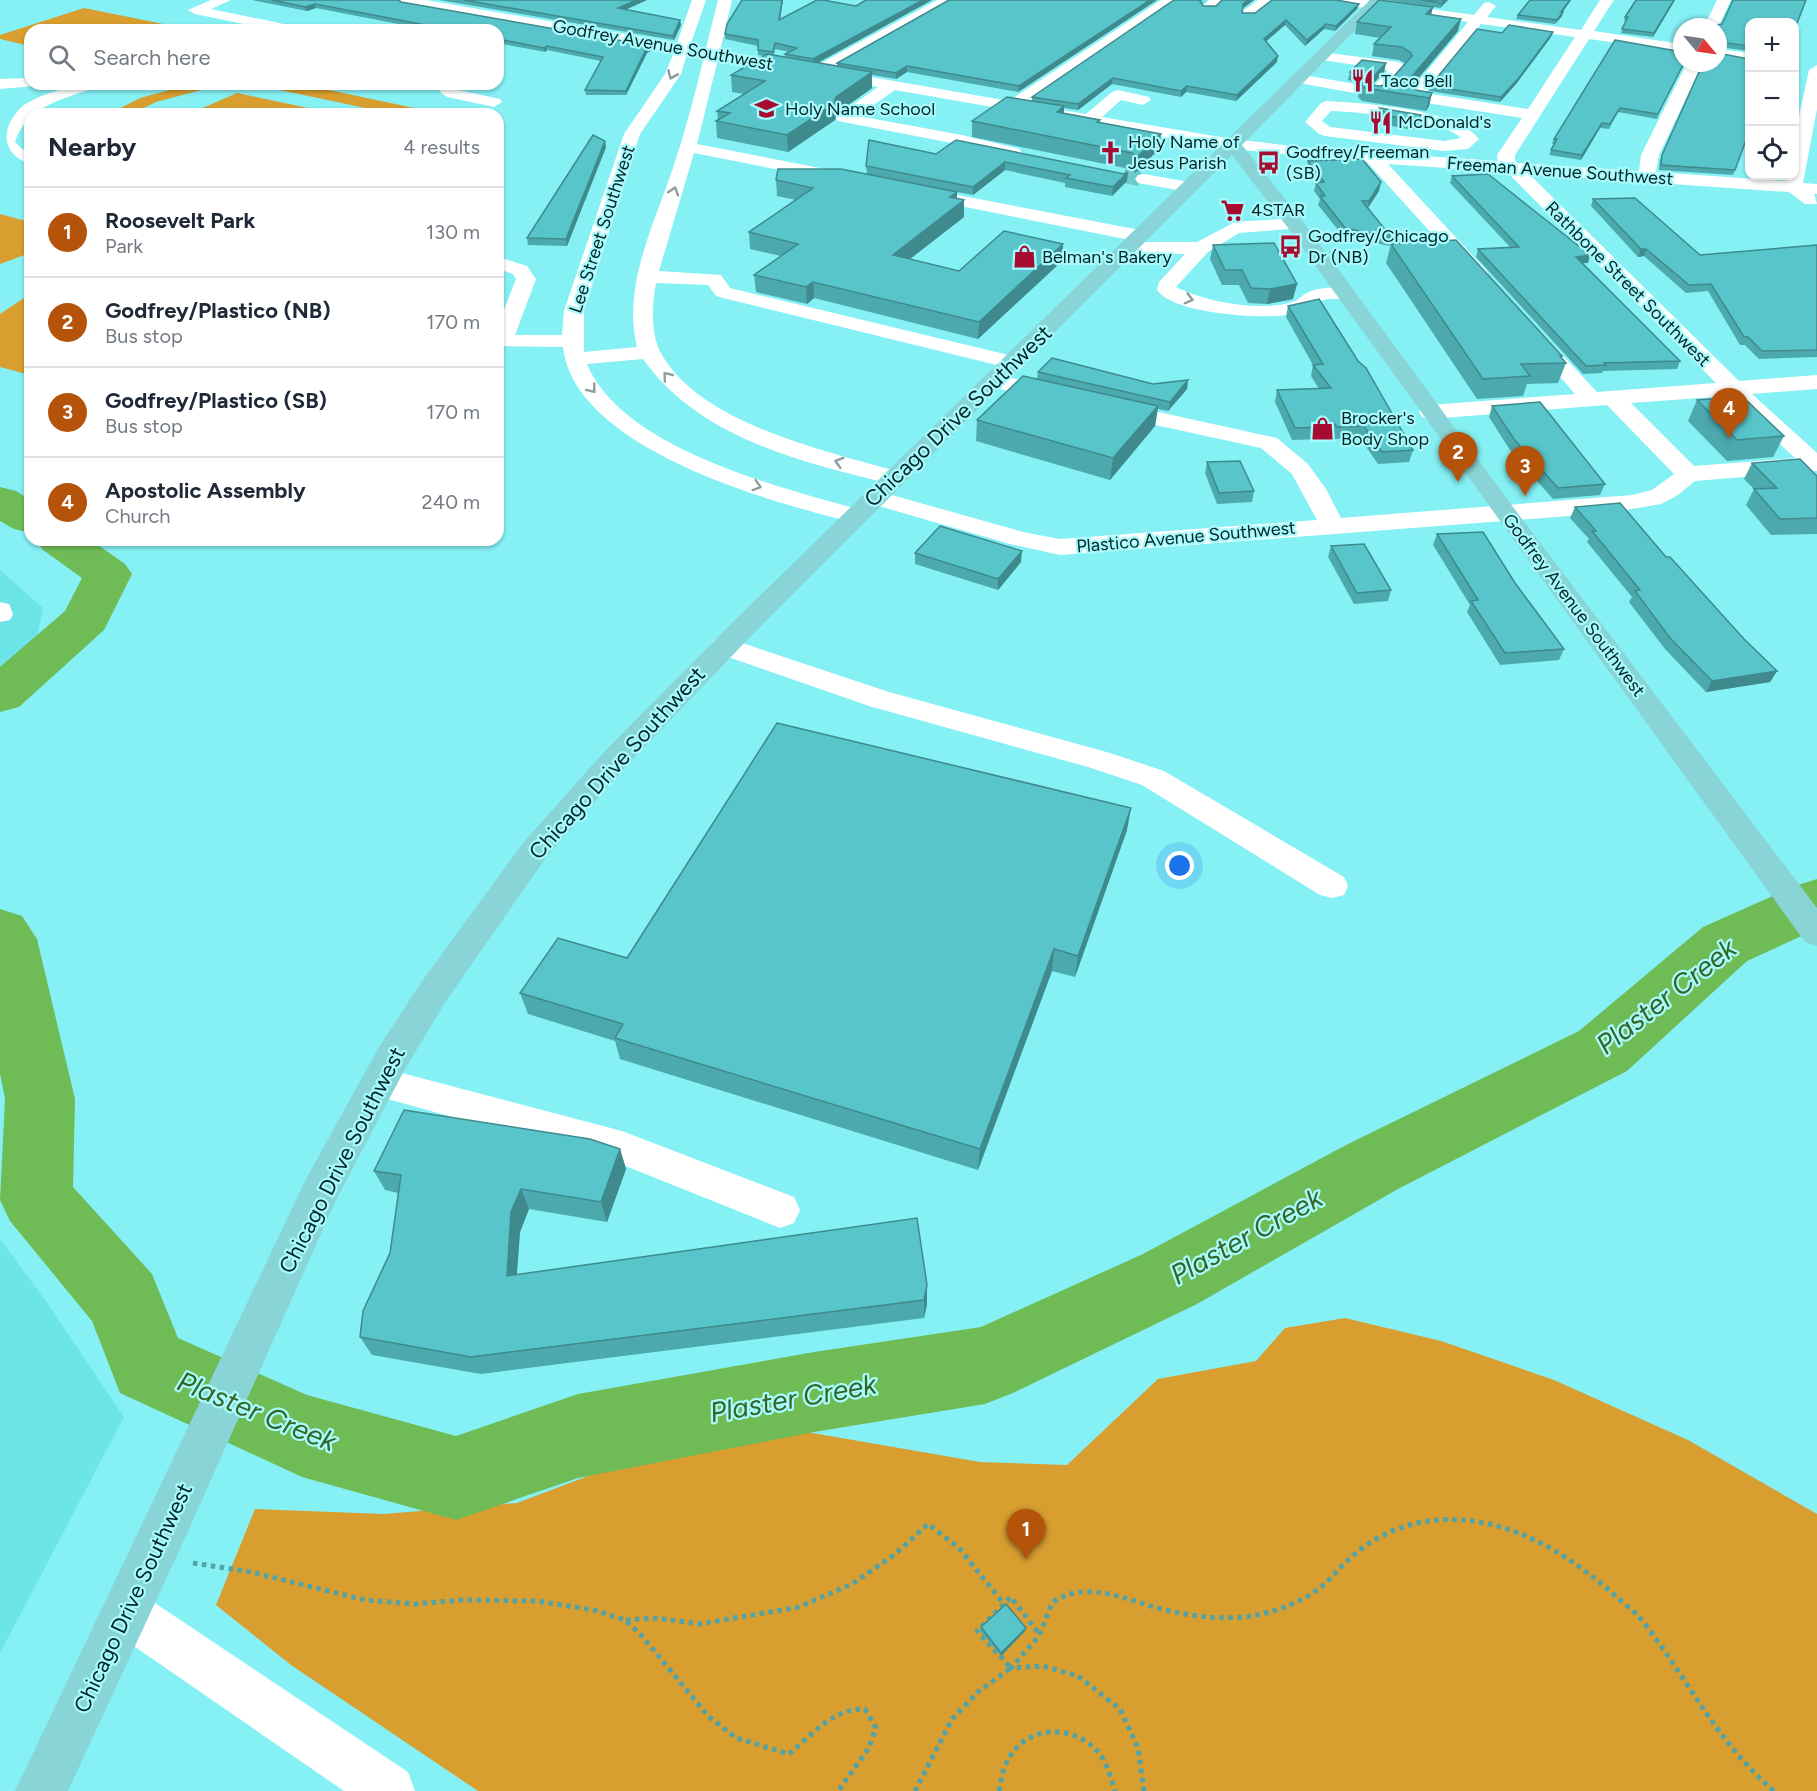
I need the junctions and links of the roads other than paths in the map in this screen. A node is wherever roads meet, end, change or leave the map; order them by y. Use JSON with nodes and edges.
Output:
{"nodes":[{"id":1,"x":224,"y":0,"type":"edge"},
{"id":2,"x":402,"y":0,"type":"edge"},
{"id":3,"x":465,"y":0,"type":"edge"},
{"id":4,"x":699,"y":0,"type":"edge"},
{"id":5,"x":725,"y":0,"type":"edge"},
{"id":6,"x":947,"y":0,"type":"edge"},
{"id":7,"x":1170,"y":0,"type":"edge"},
{"id":8,"x":1267,"y":0,"type":"edge"},
{"id":9,"x":1337,"y":0,"type":"edge"},
{"id":10,"x":1494,"y":0,"type":"edge"},
{"id":11,"x":1607,"y":0,"type":"edge"},
{"id":12,"x":1724,"y":0,"type":"edge"},
{"id":13,"x":1375,"y":2,"type":"edge"},
{"id":14,"x":446,"y":8,"type":"junction"},
{"id":15,"x":1248,"y":14,"type":"edge"},
{"id":16,"x":1715,"y":18,"type":"edge"},
{"id":17,"x":1478,"y":19,"type":"junction"},
{"id":18,"x":264,"y":24,"type":"edge"},
{"id":19,"x":1585,"y":34,"type":"junction"},
{"id":20,"x":1673,"y":47,"type":"edge"},
{"id":21,"x":683,"y":49,"type":"junction"},
{"id":22,"x":712,"y":54,"type":"junction"},
{"id":23,"x":1727,"y":55,"type":"edge"},
{"id":24,"x":1322,"y":56,"type":"junction"},
{"id":25,"x":1745,"y":57,"type":"edge"},
{"id":26,"x":1813,"y":68,"type":"edge"},
{"id":27,"x":816,"y":72,"type":"junction"},
{"id":28,"x":1691,"y":72,"type":"edge"},
{"id":29,"x":1394,"y":74,"type":"junction"},
{"id":30,"x":1298,"y":79,"type":"junction"},
{"id":31,"x":865,"y":81,"type":"junction"},
{"id":32,"x":24,"y":83,"type":"edge"},
{"id":33,"x":0,"y":84,"type":"edge"},
{"id":34,"x":892,"y":85,"type":"junction"},
{"id":35,"x":1338,"y":86,"type":"junction"},
{"id":36,"x":77,"y":90,"type":"edge"},
{"id":37,"x":447,"y":90,"type":"edge"},
{"id":38,"x":932,"y":92,"type":"junction"},
{"id":39,"x":845,"y":94,"type":"edge"},
{"id":40,"x":959,"y":97,"type":"junction"},
{"id":41,"x":1143,"y":100,"type":"dead end"},
{"id":42,"x":494,"y":102,"type":"dead end"},
{"id":43,"x":1012,"y":106,"type":"junction"},
{"id":44,"x":1327,"y":106,"type":"junction"},
{"id":45,"x":31,"y":108,"type":"edge"},
{"id":46,"x":24,"y":115,"type":"edge"},
{"id":47,"x":1532,"y":115,"type":"junction"},
{"id":48,"x":1089,"y":119,"type":"junction"},
{"id":49,"x":888,"y":126,"type":"junction"},
{"id":50,"x":916,"y":131,"type":"junction"},
{"id":51,"x":1405,"y":141,"type":"junction"},
{"id":52,"x":1232,"y":144,"type":"junction"},
{"id":53,"x":688,"y":147,"type":"junction"},
{"id":54,"x":24,"y":156,"type":"edge"},
{"id":55,"x":1030,"y":157,"type":"edge"},
{"id":56,"x":1372,"y":157,"type":"junction"},
{"id":57,"x":1511,"y":168,"type":"junction"},
{"id":58,"x":1647,"y":177,"type":"junction"},
{"id":59,"x":1144,"y":179,"type":"tunnel mouth"},
{"id":60,"x":861,"y":181,"type":"edge"},
{"id":61,"x":1190,"y":187,"type":"junction"},
{"id":62,"x":1793,"y":187,"type":"junction"},
{"id":63,"x":1817,"y":189,"type":"edge"},
{"id":64,"x":907,"y":190,"type":"edge"},
{"id":65,"x":1817,"y":204,"type":"edge"},
{"id":66,"x":1295,"y":224,"type":"junction"},
{"id":67,"x":1138,"y":238,"type":"junction"},
{"id":68,"x":1204,"y":246,"type":"junction"},
{"id":69,"x":504,"y":265,"type":"edge"},
{"id":70,"x":647,"y":277,"type":"junction"},
{"id":71,"x":1494,"y":292,"type":"edge"},
{"id":72,"x":1346,"y":294,"type":"junction"},
{"id":73,"x":1525,"y":325,"type":"edge"},
{"id":74,"x":504,"y":336,"type":"edge"},
{"id":75,"x":504,"y":341,"type":"edge"},
{"id":76,"x":574,"y":350,"type":"junction"},
{"id":77,"x":650,"y":352,"type":"junction"},
{"id":78,"x":1004,"y":372,"type":"junction"},
{"id":79,"x":1817,"y":382,"type":"edge"},
{"id":80,"x":1734,"y":389,"type":"junction"},
{"id":81,"x":1603,"y":399,"type":"junction"},
{"id":82,"x":1430,"y":412,"type":"junction"},
{"id":83,"x":1688,"y":474,"type":"junction"},
{"id":84,"x":875,"y":497,"type":"junction"},
{"id":85,"x":1504,"y":512,"type":"junction"},
{"id":86,"x":1332,"y":525,"type":"junction"},
{"id":87,"x":724,"y":646,"type":"junction"},
{"id":88,"x":1332,"y":886,"type":"dead end"},
{"id":89,"x":1817,"y":933,"type":"edge"},
{"id":90,"x":379,"y":1082,"type":"junction"},
{"id":91,"x":780,"y":1210,"type":"dead end"},
{"id":92,"x":126,"y":1612,"type":"junction"},
{"id":93,"x":41,"y":1791,"type":"edge"},
{"id":94,"x":389,"y":1791,"type":"edge"}],
"edges":[{"from":1,"to":18,"type":"street"},
{"from":2,"to":14,"type":"street","name":"Godfrey Avenue Southwest"},
{"from":3,"to":14,"type":"street"},
{"from":4,"to":21,"type":"street","name":"Lee Street Southwest"},
{"from":5,"to":22,"type":"street"},
{"from":6,"to":27,"type":"street"},
{"from":7,"to":43,"type":"street"},
{"from":8,"to":15,"type":"street"},
{"from":9,"to":13,"type":"street"},
{"from":10,"to":17,"type":"street"},
{"from":11,"to":19,"type":"street"},
{"from":12,"to":16,"type":"street"},
{"from":13,"to":17,"type":"street"},
{"from":13,"to":24,"type":"main road","name":"Chicago Drive Southwest"},
{"from":14,"to":21,"type":"street","name":"Godfrey Avenue Southwest"},
{"from":17,"to":19,"type":"street"},
{"from":17,"to":47,"type":"street"},
{"from":19,"to":20,"type":"street"},
{"from":19,"to":47,"type":"street"},
{"from":21,"to":22,"type":"street","name":"Godfrey Avenue Southwest"},
{"from":21,"to":76,"type":"street","name":"Lee Street Southwest","one_way":true},
{"from":22,"to":27,"type":"street","name":"Godfrey Avenue Southwest"},
{"from":22,"to":53,"type":"street"},
{"from":23,"to":25,"type":"street"},
{"from":24,"to":29,"type":"street"},
{"from":24,"to":30,"type":"main road","name":"Chicago Drive Southwest"},
{"from":26,"to":62,"type":"street"},
{"from":27,"to":31,"type":"street","name":"Godfrey Avenue Southwest"},
{"from":28,"to":58,"type":"street"},
{"from":29,"to":35,"type":"street"},
{"from":29,"to":35,"type":"street"},
{"from":30,"to":35,"type":"street"},
{"from":30,"to":52,"type":"main road","name":"Chicago Drive Southwest"},
{"from":31,"to":34,"type":"street","name":"Godfrey Avenue Southwest"},
{"from":31,"to":39,"type":"street"},
{"from":32,"to":33,"type":"street"},
{"from":34,"to":38,"type":"street","name":"Godfrey Avenue Southwest"},
{"from":34,"to":49,"type":"street"},
{"from":36,"to":45,"type":"street"},
{"from":37,"to":42,"type":"street"},
{"from":38,"to":40,"type":"street","name":"Godfrey Avenue Southwest"},
{"from":38,"to":49,"type":"street"},
{"from":40,"to":43,"type":"street","name":"Godfrey Avenue Southwest"},
{"from":40,"to":50,"type":"street"},
{"from":41,"to":48,"type":"street"},
{"from":43,"to":48,"type":"street","name":"Godfrey Avenue Southwest"},
{"from":44,"to":51,"type":"street"},
{"from":44,"to":51,"type":"street"},
{"from":44,"to":51,"type":"street"},
{"from":46,"to":54,"type":"street"},
{"from":47,"to":57,"type":"street"},
{"from":48,"to":52,"type":"street","name":"Godfrey Avenue Southwest"},
{"from":49,"to":50,"type":"street"},
{"from":50,"to":55,"type":"street"},
{"from":52,"to":56,"type":"street","name":"Freeman Avenue Southwest"},
{"from":52,"to":61,"type":"main road","name":"Chicago Drive Southwest"},
{"from":52,"to":66,"type":"main road","name":"Godfrey Avenue Southwest"},
{"from":53,"to":60,"type":"street"},
{"from":70,"to":53,"type":"street","one_way":true},
{"from":56,"to":57,"type":"street","name":"Freeman Avenue Southwest"},
{"from":56,"to":71,"type":"street"},
{"from":57,"to":58,"type":"street","name":"Freeman Avenue Southwest"},
{"from":57,"to":80,"type":"street","name":"Rathbone Street Southwest"},
{"from":58,"to":62,"type":"street","name":"Freeman Avenue Southwest"},
{"from":59,"to":61,"type":"street"},
{"from":61,"to":67,"type":"main road","name":"Chicago Drive Southwest"},
{"from":62,"to":63,"type":"street","name":"Freeman Avenue Southwest"},
{"from":62,"to":65,"type":"street"},
{"from":64,"to":67,"type":"street"},
{"from":66,"to":68,"type":"street"},
{"from":66,"to":72,"type":"main road","name":"Godfrey Avenue Southwest"},
{"from":67,"to":68,"type":"street"},
{"from":67,"to":78,"type":"main road","name":"Chicago Drive Southwest"},
{"from":68,"to":72,"type":"street","one_way":true},
{"from":69,"to":74,"type":"street"},
{"from":70,"to":77,"type":"street"},
{"from":70,"to":78,"type":"street"},
{"from":72,"to":82,"type":"main road","name":"Godfrey Avenue Southwest"},
{"from":73,"to":81,"type":"street"},
{"from":75,"to":76,"type":"street"},
{"from":76,"to":77,"type":"street"},
{"from":76,"to":84,"type":"street","name":"Lee Street Southwest","one_way":true},
{"from":84,"to":77,"type":"street","one_way":true},
{"from":78,"to":84,"type":"main road","name":"Chicago Drive Southwest"},
{"from":78,"to":86,"type":"street"},
{"from":79,"to":80,"type":"street"},
{"from":80,"to":81,"type":"street"},
{"from":80,"to":83,"type":"street","name":"Rathbone Street Southwest"},
{"from":81,"to":82,"type":"street"},
{"from":81,"to":83,"type":"street"},
{"from":82,"to":85,"type":"main road","name":"Godfrey Avenue Southwest"},
{"from":83,"to":85,"type":"street","name":"Plastico Avenue Southwest"},
{"from":84,"to":86,"type":"street","name":"Plastico Avenue Southwest"},
{"from":84,"to":87,"type":"main road","name":"Chicago Drive Southwest"},
{"from":85,"to":86,"type":"street","name":"Plastico Avenue Southwest"},
{"from":85,"to":89,"type":"main road","name":"Godfrey Avenue Southwest"},
{"from":87,"to":88,"type":"street"},
{"from":87,"to":90,"type":"main road","name":"Chicago Drive Southwest"},
{"from":90,"to":91,"type":"street"},
{"from":90,"to":92,"type":"main road","name":"Chicago Drive Southwest"},
{"from":92,"to":93,"type":"main road","name":"Chicago Drive Southwest"},
{"from":92,"to":94,"type":"street"}]}
